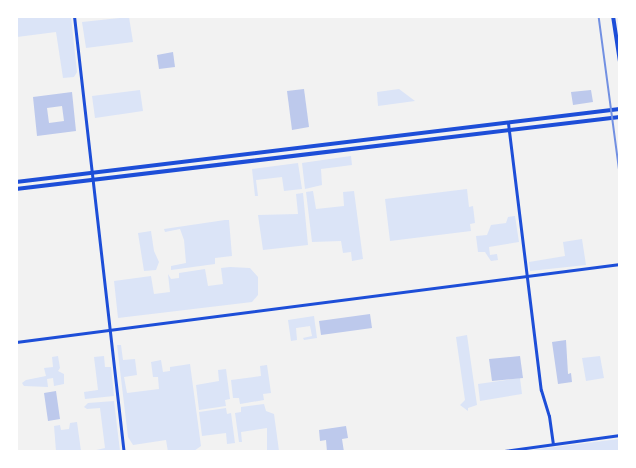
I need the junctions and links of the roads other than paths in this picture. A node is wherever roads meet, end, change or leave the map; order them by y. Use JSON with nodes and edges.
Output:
{"nodes":[{"id":1,"x":74,"y":16,"type":"edge"},
{"id":2,"x":613,"y":16,"type":"edge"},
{"id":3,"x":620,"y":62,"type":"edge"},
{"id":4,"x":620,"y":109,"type":"edge"},
{"id":5,"x":620,"y":117,"type":"edge"},
{"id":6,"x":508,"y":123,"type":"junction"},
{"id":7,"x":509,"y":130,"type":"junction"},
{"id":8,"x":94,"y":173,"type":"junction"},
{"id":9,"x":95,"y":180,"type":"junction"},
{"id":10,"x":16,"y":182,"type":"edge"},
{"id":11,"x":16,"y":189,"type":"edge"},
{"id":12,"x":620,"y":264,"type":"edge"},
{"id":13,"x":528,"y":276,"type":"junction"},
{"id":14,"x":111,"y":331,"type":"junction"},
{"id":15,"x":16,"y":342,"type":"edge"},
{"id":16,"x":620,"y":435,"type":"edge"},
{"id":17,"x":553,"y":444,"type":"junction"},
{"id":18,"x":124,"y":452,"type":"edge"},
{"id":19,"x":497,"y":452,"type":"edge"}],
"edges":[{"from":1,"to":8,"type":"street"},
{"from":2,"to":3,"type":"street"},
{"from":4,"to":6,"type":"street"},
{"from":5,"to":7,"type":"street"},
{"from":6,"to":7,"type":"street"},
{"from":6,"to":8,"type":"street"},
{"from":7,"to":9,"type":"street"},
{"from":7,"to":13,"type":"street"},
{"from":8,"to":9,"type":"street"},
{"from":8,"to":10,"type":"street"},
{"from":9,"to":11,"type":"street"},
{"from":9,"to":14,"type":"street"},
{"from":12,"to":13,"type":"street"},
{"from":13,"to":14,"type":"street"},
{"from":13,"to":17,"type":"street"},
{"from":14,"to":15,"type":"street"},
{"from":14,"to":18,"type":"street"},
{"from":16,"to":17,"type":"street"},
{"from":17,"to":19,"type":"street"}]}
